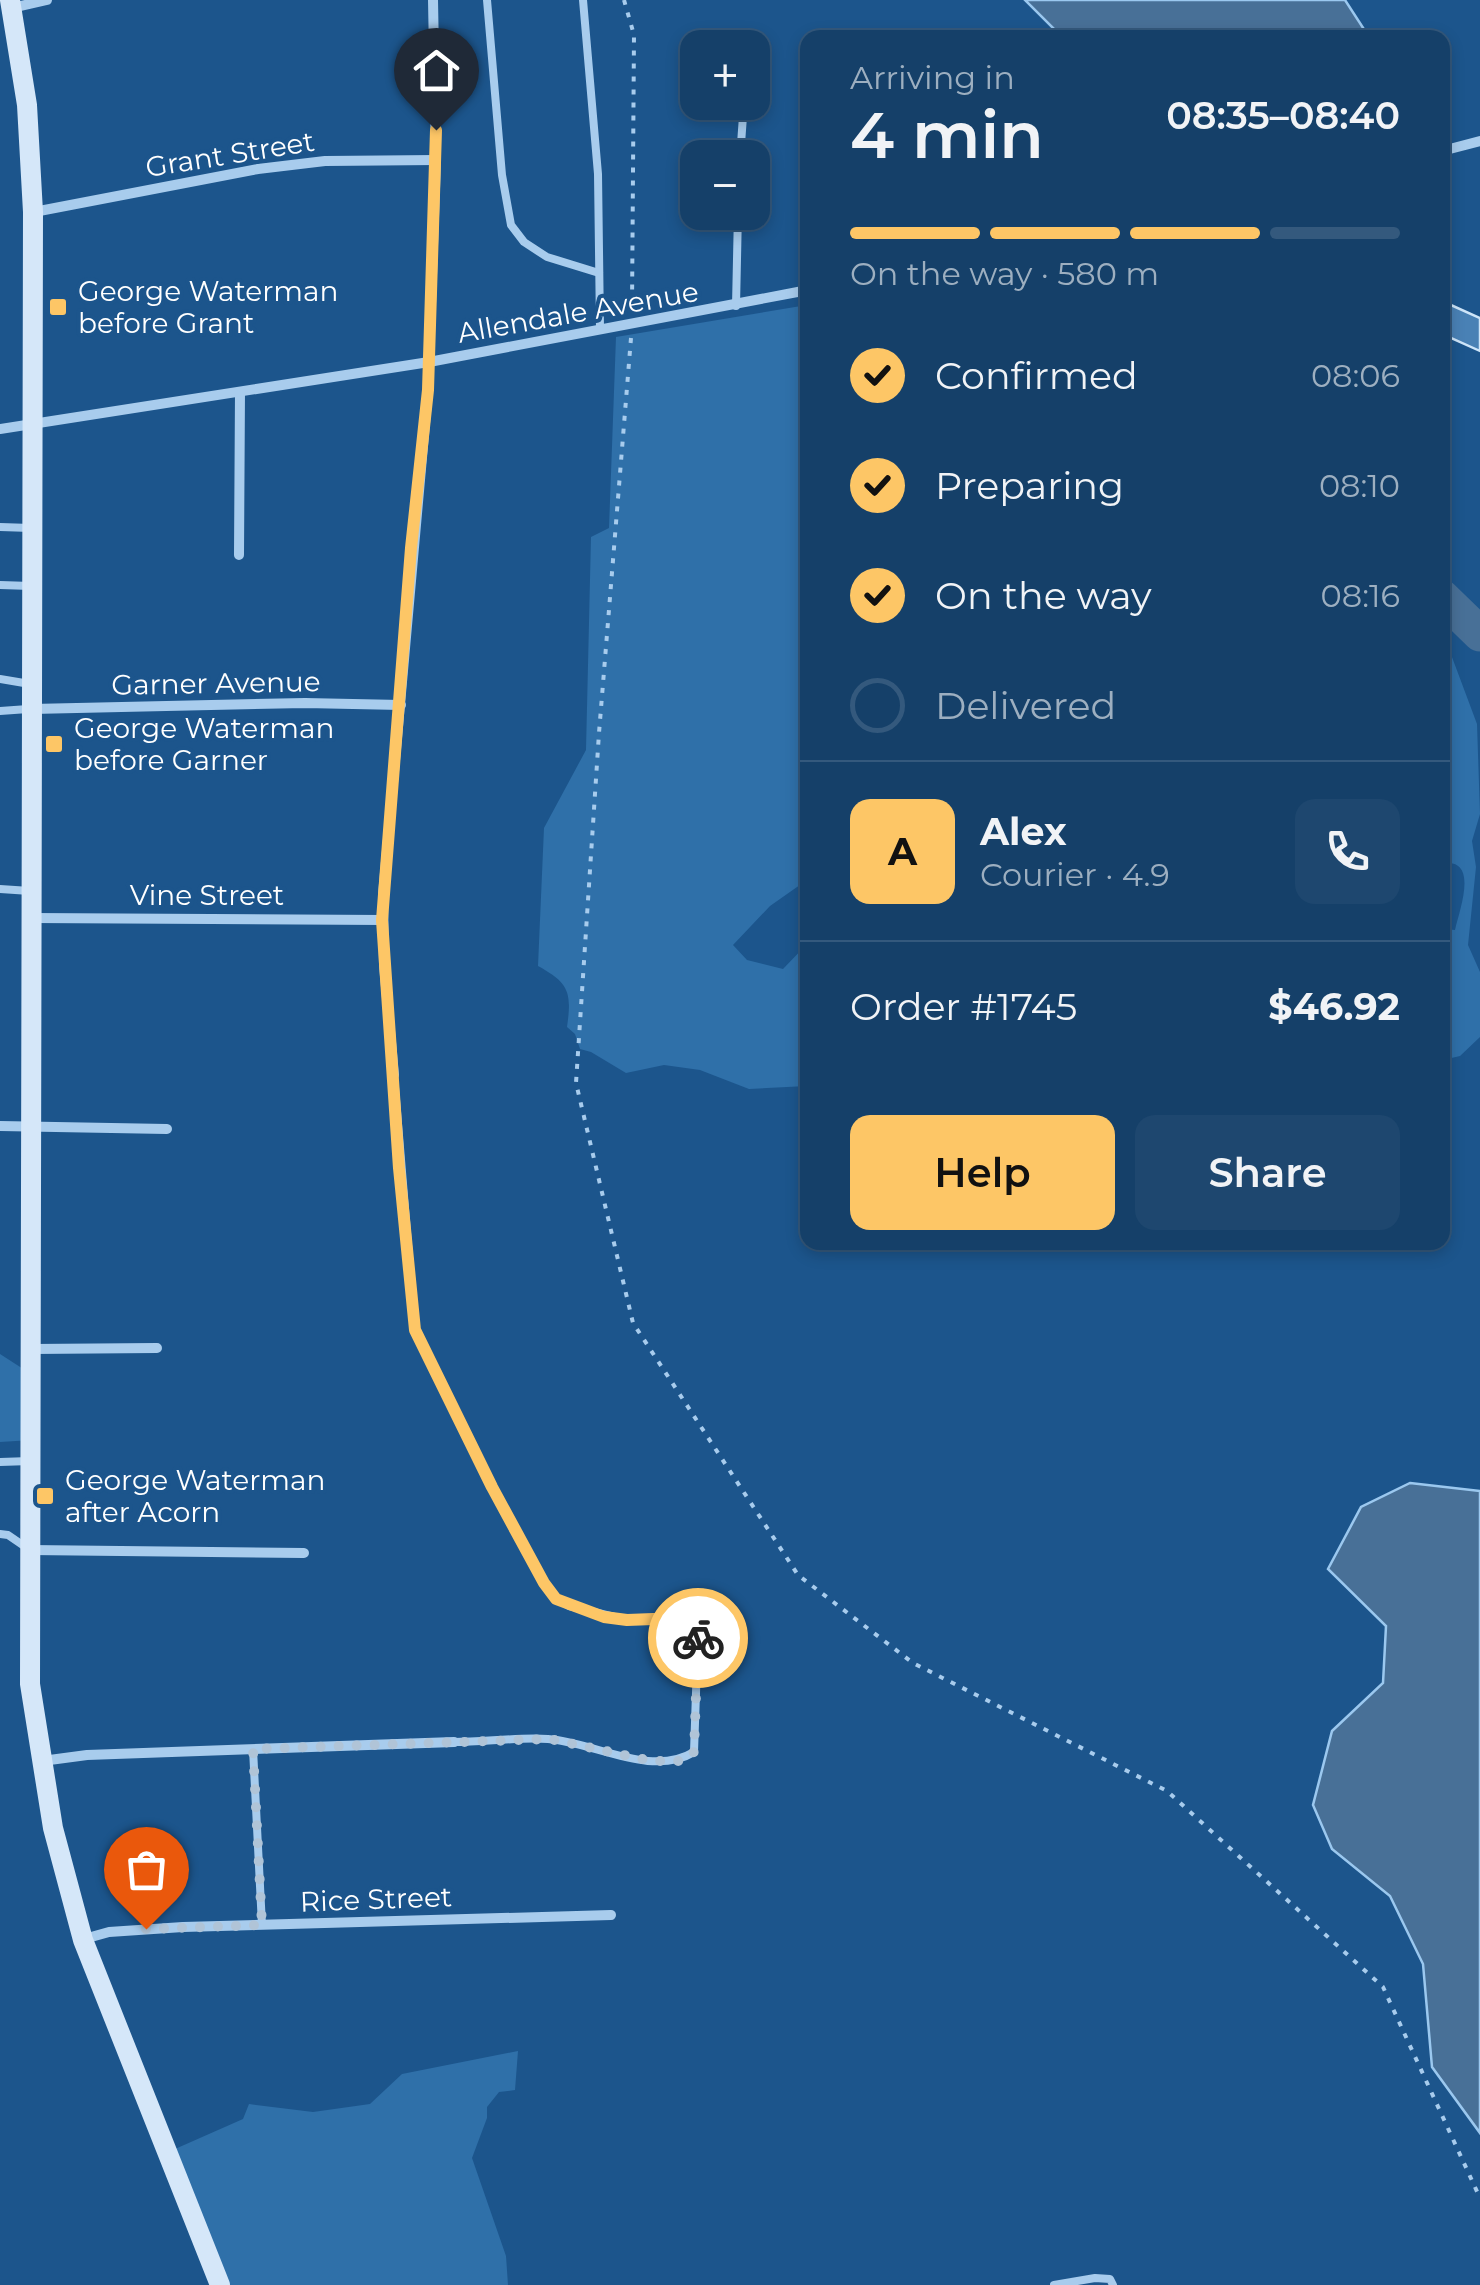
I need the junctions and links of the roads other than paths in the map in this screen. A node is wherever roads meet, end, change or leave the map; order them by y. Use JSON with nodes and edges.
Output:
{"nodes":[{"id":1,"x":48,"y":0,"type":"edge"},
{"id":2,"x":433,"y":0,"type":"edge"},
{"id":3,"x":487,"y":0,"type":"edge"},
{"id":4,"x":583,"y":0,"type":"edge"},
{"id":5,"x":11,"y":4,"type":"edge"},
{"id":6,"x":1480,"y":141,"type":"edge"},
{"id":7,"x":1450,"y":149,"type":"edge"},
{"id":8,"x":436,"y":160,"type":"junction"},
{"id":9,"x":33,"y":212,"type":"junction"},
{"id":10,"x":738,"y":230,"type":"edge"},
{"id":11,"x":599,"y":274,"type":"junction"},
{"id":12,"x":800,"y":292,"type":"edge"},
{"id":13,"x":736,"y":306,"type":"junction"},
{"id":14,"x":600,"y":328,"type":"junction"},
{"id":15,"x":429,"y":362,"type":"junction"},
{"id":16,"x":240,"y":392,"type":"junction"},
{"id":17,"x":32,"y":424,"type":"junction"},
{"id":18,"x":0,"y":429,"type":"edge"},
{"id":19,"x":0,"y":528,"type":"edge"},
{"id":20,"x":31,"y":528,"type":"junction"},
{"id":21,"x":239,"y":555,"type":"dead end"},
{"id":22,"x":0,"y":585,"type":"edge"},
{"id":23,"x":30,"y":586,"type":"junction"},
{"id":24,"x":0,"y":679,"type":"edge"},
{"id":25,"x":32,"y":684,"type":"junction"},
{"id":26,"x":401,"y":705,"type":"junction"},
{"id":27,"x":32,"y":709,"type":"junction"},
{"id":28,"x":0,"y":711,"type":"edge"},
{"id":29,"x":0,"y":889,"type":"edge"},
{"id":30,"x":31,"y":891,"type":"junction"},
{"id":31,"x":31,"y":918,"type":"junction"},
{"id":32,"x":382,"y":920,"type":"junction"},
{"id":33,"x":394,"y":1075,"type":"joint"},
{"id":34,"x":0,"y":1126,"type":"edge"},
{"id":35,"x":32,"y":1126,"type":"junction"},
{"id":36,"x":167,"y":1129,"type":"dead end"},
{"id":37,"x":157,"y":1348,"type":"dead end"},
{"id":38,"x":32,"y":1349,"type":"junction"},
{"id":39,"x":32,"y":1461,"type":"junction"},
{"id":40,"x":0,"y":1462,"type":"edge"},
{"id":41,"x":0,"y":1534,"type":"edge"},
{"id":42,"x":30,"y":1550,"type":"junction"},
{"id":43,"x":304,"y":1553,"type":"dead end"},
{"id":44,"x":454,"y":1742,"type":"joint"},
{"id":45,"x":253,"y":1749,"type":"junction"},
{"id":46,"x":41,"y":1761,"type":"junction"},
{"id":47,"x":611,"y":1914,"type":"dead end"},
{"id":48,"x":262,"y":1925,"type":"junction"},
{"id":49,"x":83,"y":1940,"type":"junction"},
{"id":50,"x":220,"y":2285,"type":"edge"},
{"id":51,"x":1054,"y":2285,"type":"edge"},
{"id":52,"x":1113,"y":2285,"type":"edge"}],
"edges":[{"from":1,"to":5,"type":"street"},
{"from":2,"to":8,"type":"street"},
{"from":3,"to":11,"type":"lane"},
{"from":4,"to":11,"type":"lane"},
{"from":5,"to":9,"type":"main road"},
{"from":6,"to":7,"type":"street"},
{"from":8,"to":9,"type":"street","name":"Grant Street"},
{"from":8,"to":15,"type":"street"},
{"from":9,"to":17,"type":"main road"},
{"from":10,"to":13,"type":"lane"},
{"from":11,"to":14,"type":"lane"},
{"from":12,"to":13,"type":"street","name":"Allendale Avenue"},
{"from":13,"to":14,"type":"street","name":"Allendale Avenue"},
{"from":14,"to":15,"type":"street","name":"Allendale Avenue"},
{"from":15,"to":16,"type":"street","name":"Allendale Avenue"},
{"from":15,"to":26,"type":"street"},
{"from":16,"to":17,"type":"street","name":"Allendale Avenue"},
{"from":16,"to":21,"type":"street"},
{"from":17,"to":18,"type":"street","name":"Allendale Avenue"},
{"from":17,"to":20,"type":"main road"},
{"from":19,"to":20,"type":"lane"},
{"from":20,"to":23,"type":"main road"},
{"from":22,"to":23,"type":"lane"},
{"from":23,"to":25,"type":"main road"},
{"from":24,"to":25,"type":"lane"},
{"from":25,"to":27,"type":"main road"},
{"from":26,"to":27,"type":"street","name":"Garner Avenue"},
{"from":26,"to":32,"type":"street"},
{"from":27,"to":28,"type":"lane"},
{"from":27,"to":30,"type":"main road"},
{"from":29,"to":30,"type":"lane"},
{"from":30,"to":31,"type":"main road"},
{"from":31,"to":32,"type":"street","name":"Vine Street"},
{"from":31,"to":35,"type":"main road"},
{"from":32,"to":33,"type":"street"},
{"from":33,"to":44,"type":"lane"},
{"from":34,"to":35,"type":"street"},
{"from":35,"to":36,"type":"street"},
{"from":35,"to":38,"type":"main road"},
{"from":37,"to":38,"type":"street"},
{"from":38,"to":39,"type":"main road"},
{"from":39,"to":40,"type":"lane"},
{"from":39,"to":42,"type":"main road"},
{"from":41,"to":42,"type":"lane"},
{"from":42,"to":43,"type":"street"},
{"from":42,"to":46,"type":"main road"},
{"from":44,"to":45,"type":"street"},
{"from":45,"to":46,"type":"street"},
{"from":45,"to":48,"type":"lane"},
{"from":46,"to":49,"type":"main road"},
{"from":47,"to":48,"type":"street","name":"Rice Street"},
{"from":48,"to":49,"type":"street","name":"Rice Street"},
{"from":49,"to":50,"type":"main road"},
{"from":51,"to":52,"type":"lane"}]}
